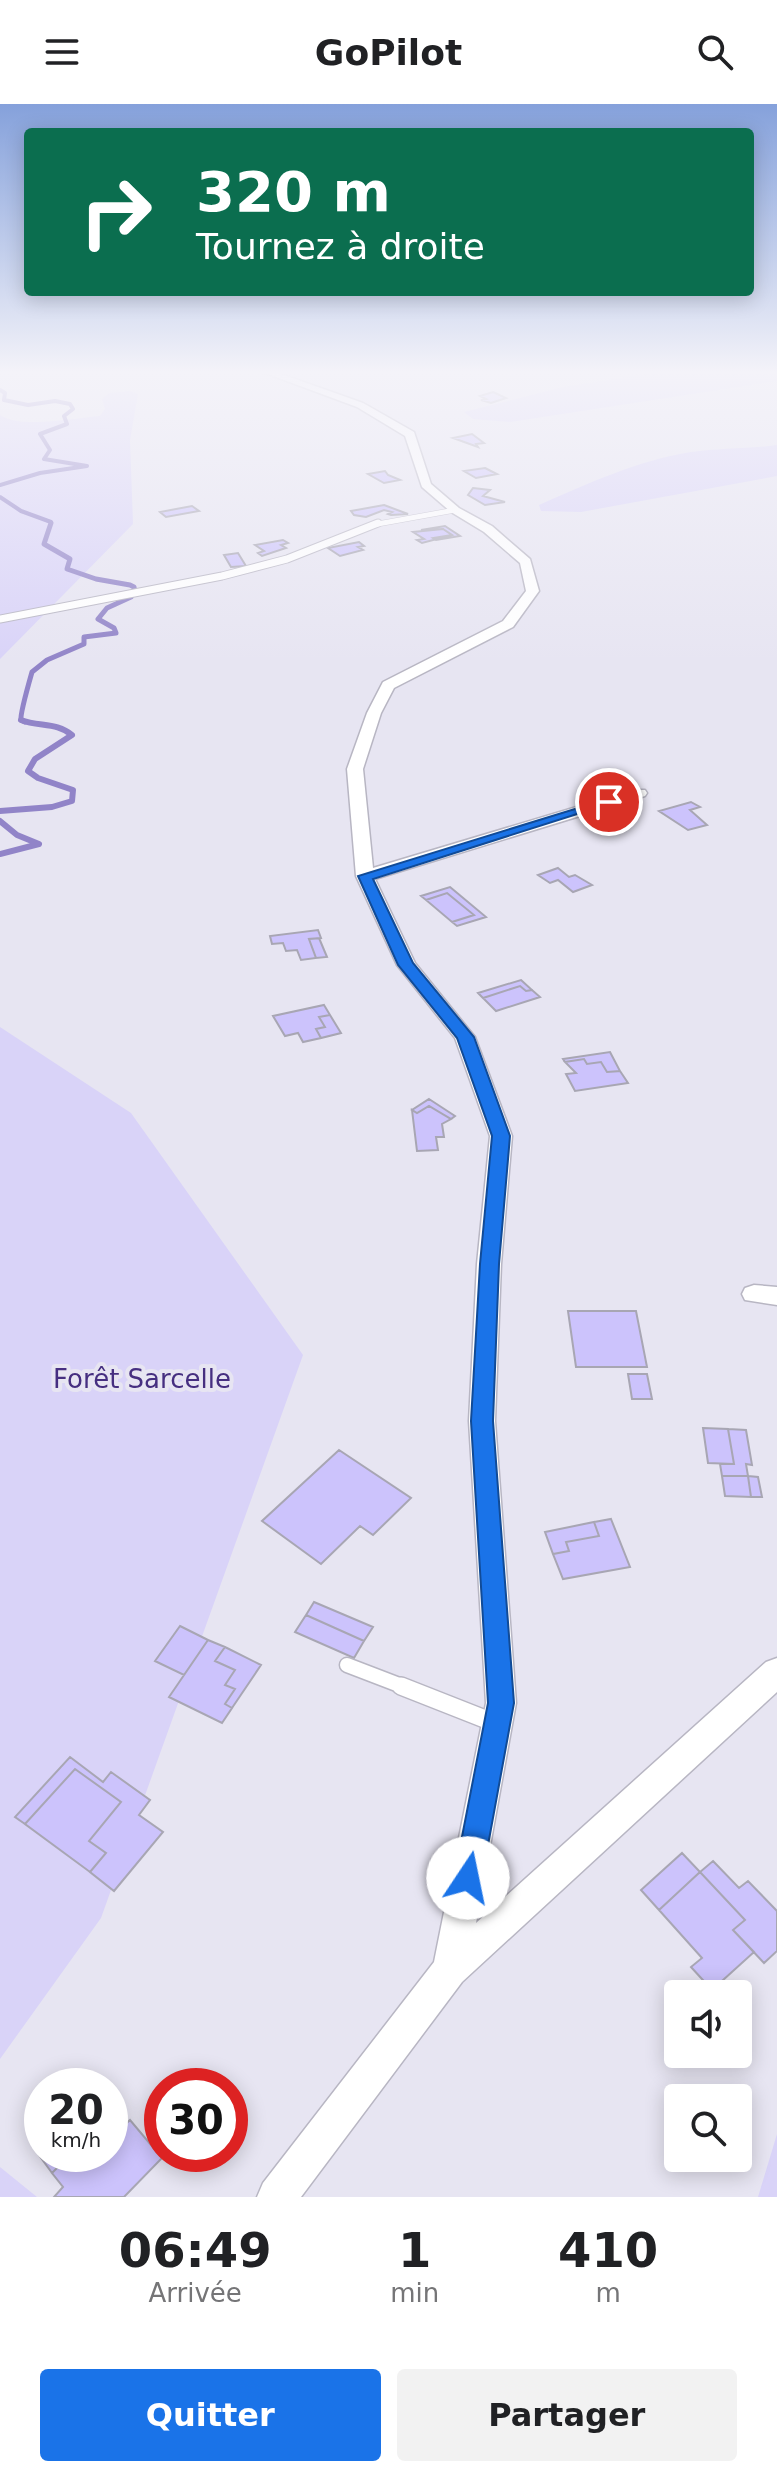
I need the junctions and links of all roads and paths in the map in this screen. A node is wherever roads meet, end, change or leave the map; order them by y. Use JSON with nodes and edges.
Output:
{"nodes":[{"id":1,"x":418,"y":468,"type":"edge"},
{"id":2,"x":455,"y":510,"type":"junction"},
{"id":3,"x":0,"y":619,"type":"edge"},
{"id":4,"x":639,"y":793,"type":"dead end"},
{"id":5,"x":365,"y":876,"type":"junction"},
{"id":6,"x":347,"y":1665,"type":"dead end"},
{"id":7,"x":777,"y":1672,"type":"edge"},
{"id":8,"x":497,"y":1724,"type":"junction"},
{"id":9,"x":450,"y":1970,"type":"junction"},
{"id":10,"x":277,"y":2197,"type":"edge"}],
"edges":[{"from":1,"to":2,"type":"street"},
{"from":2,"to":3,"type":"lane"},
{"from":2,"to":5,"type":"street"},
{"from":4,"to":5,"type":"street"},
{"from":5,"to":8,"type":"street"},
{"from":6,"to":8,"type":"lane"},
{"from":7,"to":9,"type":"street"},
{"from":8,"to":9,"type":"street"},
{"from":9,"to":10,"type":"street"}]}
